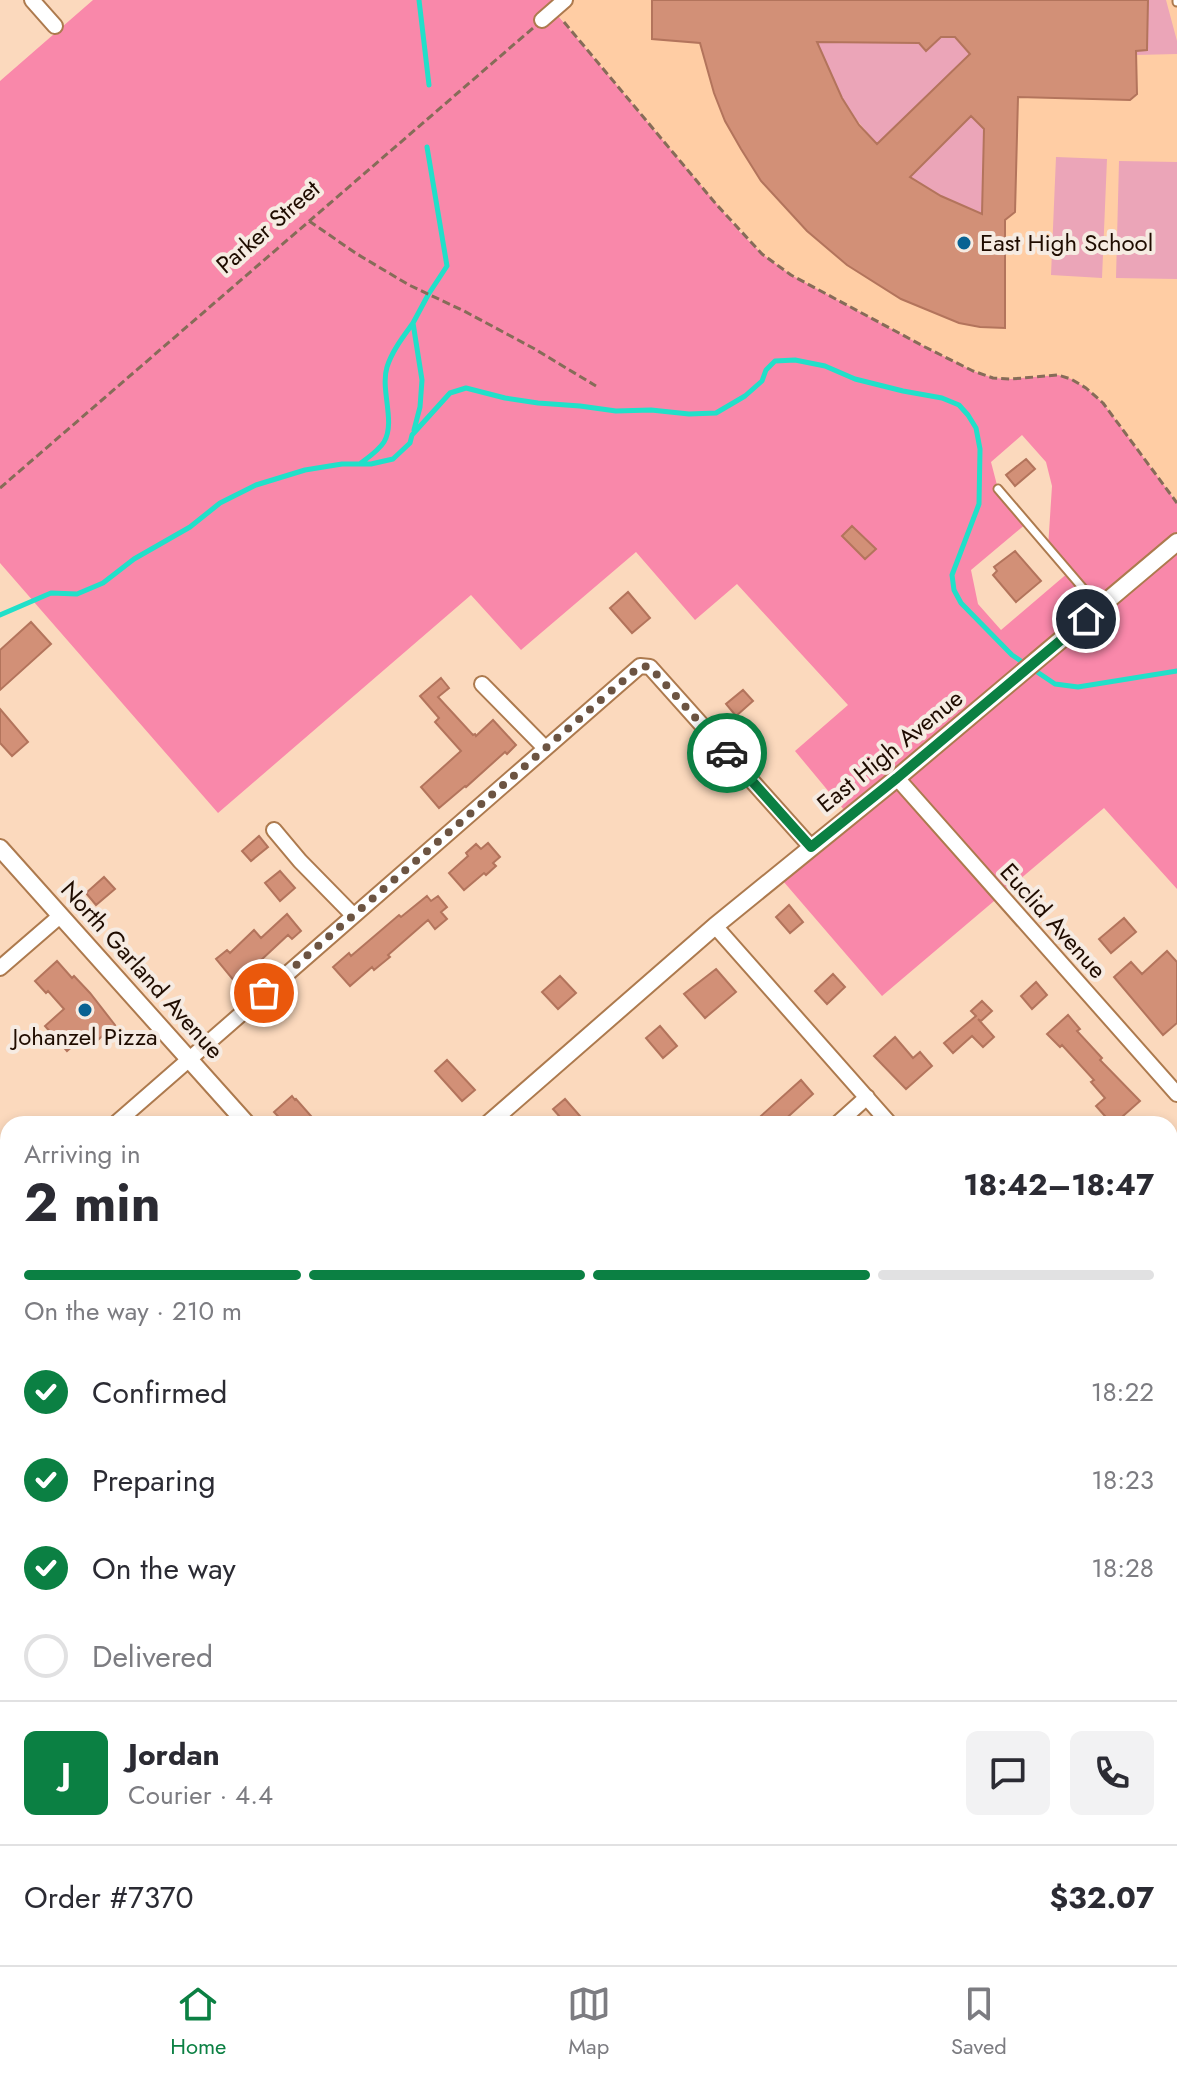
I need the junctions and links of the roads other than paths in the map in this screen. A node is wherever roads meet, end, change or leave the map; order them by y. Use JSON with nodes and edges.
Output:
{"nodes":[{"id":1,"x":32,"y":0,"type":"edge"},
{"id":2,"x":55,"y":26,"type":"dead end"},
{"id":3,"x":998,"y":489,"type":"dead end"},
{"id":4,"x":1177,"y":542,"type":"edge"},
{"id":5,"x":1099,"y":607,"type":"junction"},
{"id":6,"x":482,"y":684,"type":"dead end"},
{"id":7,"x":545,"y":748,"type":"junction"},
{"id":8,"x":897,"y":778,"type":"junction"},
{"id":9,"x":274,"y":830,"type":"dead end"},
{"id":10,"x":811,"y":847,"type":"junction"},
{"id":11,"x":0,"y":848,"type":"edge"},
{"id":12,"x":353,"y":915,"type":"junction"},
{"id":13,"x":60,"y":916,"type":"junction"},
{"id":14,"x":715,"y":926,"type":"junction"},
{"id":15,"x":0,"y":968,"type":"edge"},
{"id":16,"x":189,"y":1059,"type":"junction"},
{"id":17,"x":1177,"y":1094,"type":"edge"},
{"id":18,"x":867,"y":1097,"type":"junction"},
{"id":19,"x":124,"y":1116,"type":"edge"},
{"id":20,"x":240,"y":1116,"type":"edge"},
{"id":21,"x":497,"y":1116,"type":"edge"},
{"id":22,"x":846,"y":1116,"type":"edge"},
{"id":23,"x":883,"y":1116,"type":"edge"}],
"edges":[{"from":1,"to":2,"type":"street"},
{"from":3,"to":5,"type":"lane"},
{"from":4,"to":5,"type":"street","name":"East High Avenue"},
{"from":5,"to":8,"type":"street","name":"East High Avenue"},
{"from":6,"to":7,"type":"street"},
{"from":7,"to":10,"type":"street"},
{"from":7,"to":12,"type":"street"},
{"from":8,"to":10,"type":"street","name":"East High Avenue"},
{"from":8,"to":17,"type":"street","name":"Euclid Avenue"},
{"from":9,"to":12,"type":"street"},
{"from":10,"to":14,"type":"street","name":"East High Avenue"},
{"from":11,"to":13,"type":"street","name":"North Garland Avenue"},
{"from":12,"to":16,"type":"street"},
{"from":13,"to":15,"type":"street"},
{"from":13,"to":16,"type":"street","name":"North Garland Avenue"},
{"from":14,"to":18,"type":"street"},
{"from":14,"to":21,"type":"street","name":"East High Avenue"},
{"from":16,"to":19,"type":"street"},
{"from":16,"to":20,"type":"street","name":"North Garland Avenue"},
{"from":18,"to":22,"type":"street"},
{"from":18,"to":23,"type":"street"}]}
